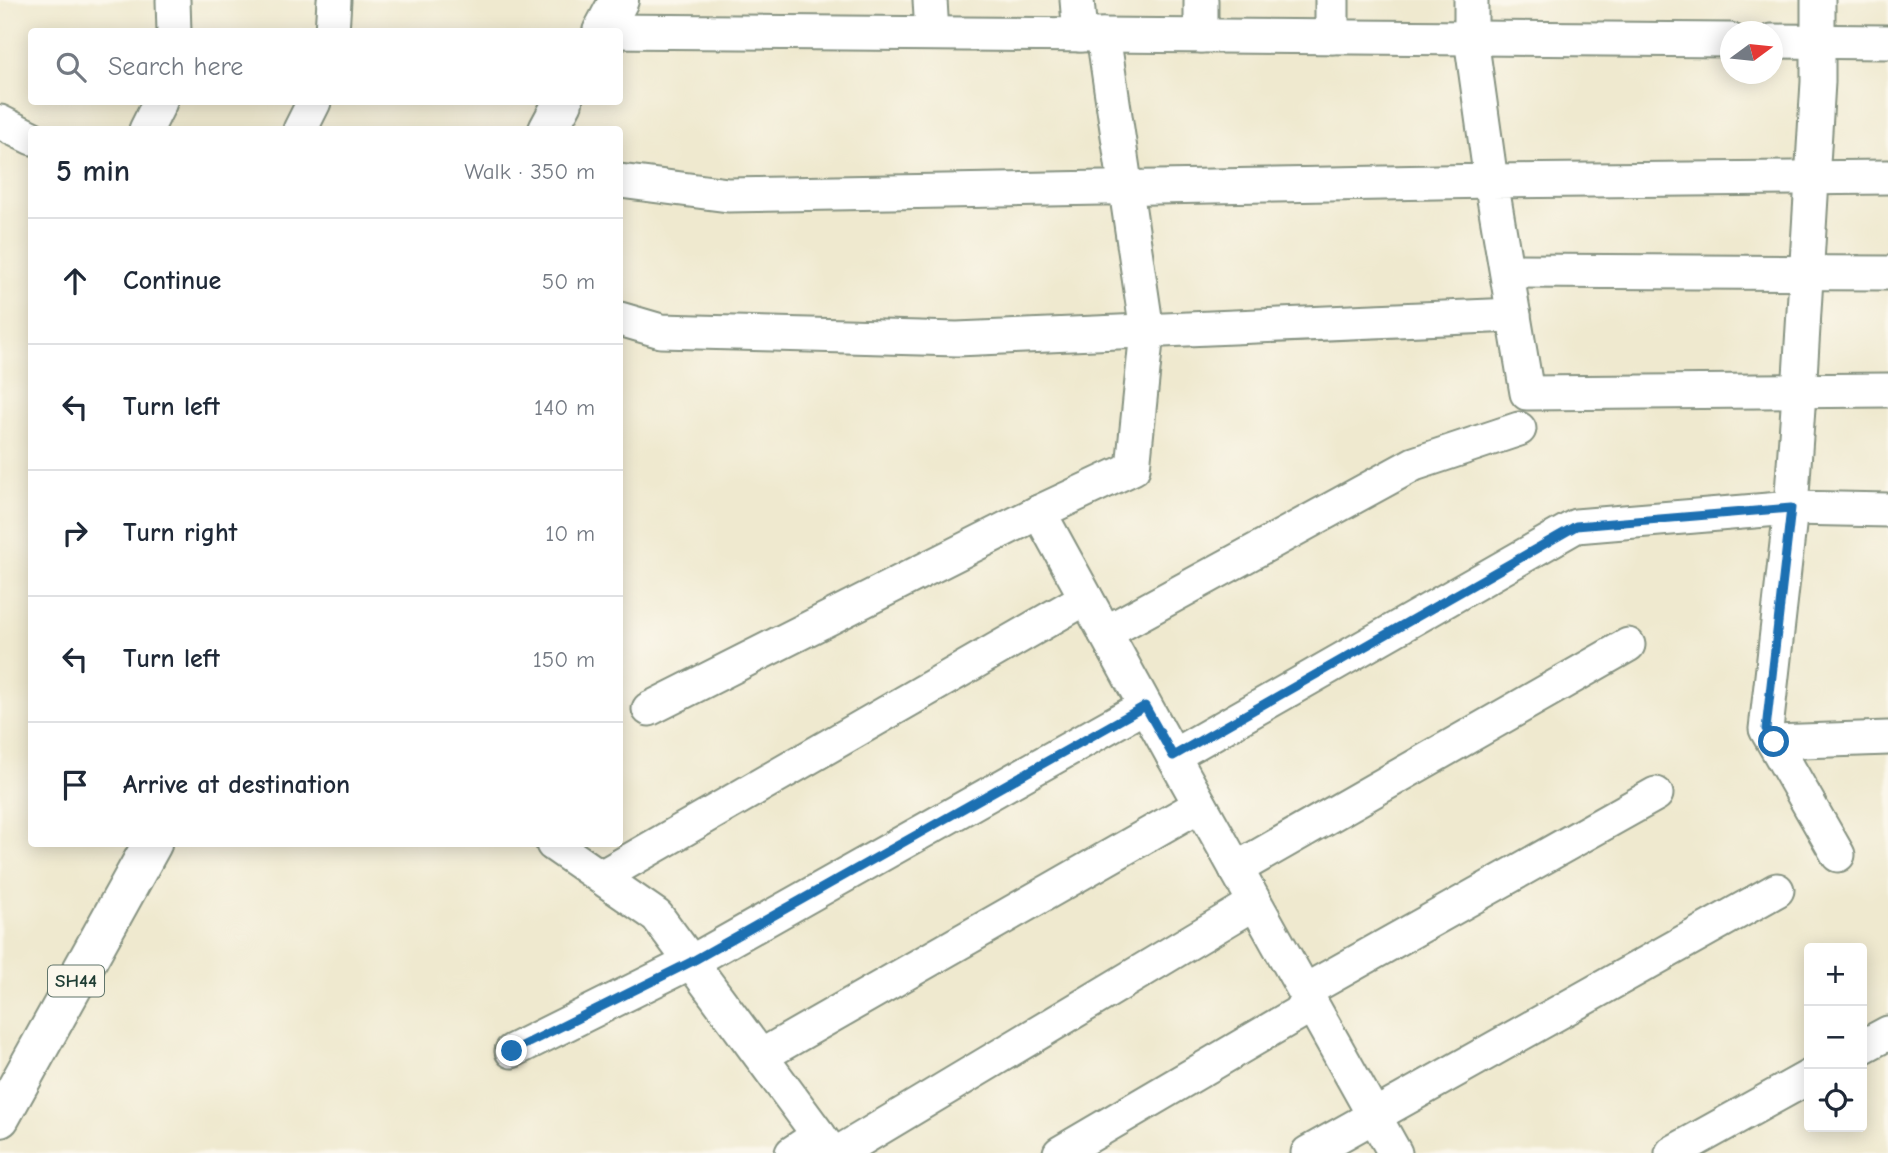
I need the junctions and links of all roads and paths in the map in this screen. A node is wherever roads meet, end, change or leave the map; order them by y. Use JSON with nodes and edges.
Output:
{"nodes":[{"id":1,"x":173,"y":0,"type":"edge"},
{"id":2,"x":334,"y":0,"type":"edge"},
{"id":3,"x":620,"y":0,"type":"edge"},
{"id":4,"x":930,"y":0,"type":"edge"},
{"id":5,"x":1077,"y":0,"type":"edge"},
{"id":6,"x":1201,"y":0,"type":"edge"},
{"id":7,"x":1332,"y":0,"type":"edge"},
{"id":8,"x":1471,"y":0,"type":"edge"},
{"id":9,"x":1818,"y":0,"type":"edge"},
{"id":10,"x":174,"y":28,"type":"edge"},
{"id":11,"x":332,"y":28,"type":"edge"},
{"id":12,"x":604,"y":28,"type":"edge"},
{"id":13,"x":623,"y":31,"type":"edge"},
{"id":14,"x":932,"y":33,"type":"junction"},
{"id":15,"x":1091,"y":35,"type":"junction"},
{"id":16,"x":1201,"y":36,"type":"junction"},
{"id":17,"x":1332,"y":37,"type":"junction"},
{"id":18,"x":1471,"y":38,"type":"junction"},
{"id":19,"x":1720,"y":40,"type":"edge"},
{"id":20,"x":1783,"y":41,"type":"edge"},
{"id":21,"x":1818,"y":41,"type":"junction"},
{"id":22,"x":1888,"y":42,"type":"edge"},
{"id":23,"x":158,"y":105,"type":"edge"},
{"id":24,"x":312,"y":105,"type":"edge"},
{"id":25,"x":561,"y":105,"type":"edge"},
{"id":26,"x":0,"y":122,"type":"edge"},
{"id":27,"x":148,"y":126,"type":"edge"},
{"id":28,"x":302,"y":126,"type":"edge"},
{"id":29,"x":550,"y":126,"type":"edge"},
{"id":30,"x":28,"y":136,"type":"edge"},
{"id":31,"x":1888,"y":177,"type":"edge"},
{"id":32,"x":1813,"y":178,"type":"junction"},
{"id":33,"x":623,"y":181,"type":"edge"},
{"id":34,"x":1491,"y":181,"type":"junction"},
{"id":35,"x":1127,"y":187,"type":"junction"},
{"id":36,"x":1507,"y":271,"type":"junction"},
{"id":37,"x":1807,"y":272,"type":"junction"},
{"id":38,"x":1888,"y":272,"type":"edge"},
{"id":39,"x":1514,"y":315,"type":"junction"},
{"id":40,"x":623,"y":319,"type":"edge"},
{"id":41,"x":1147,"y":331,"type":"junction"},
{"id":42,"x":1888,"y":390,"type":"edge"},
{"id":43,"x":1799,"y":393,"type":"junction"},
{"id":44,"x":1519,"y":429,"type":"dead end"},
{"id":45,"x":1791,"y":508,"type":"junction"},
{"id":46,"x":1888,"y":510,"type":"edge"},
{"id":47,"x":1039,"y":512,"type":"junction"},
{"id":48,"x":1086,"y":598,"type":"junction"},
{"id":49,"x":1105,"y":633,"type":"junction"},
{"id":50,"x":1628,"y":645,"type":"dead end"},
{"id":51,"x":1145,"y":706,"type":"junction"},
{"id":52,"x":649,"y":709,"type":"dead end"},
{"id":53,"x":1888,"y":738,"type":"edge"},
{"id":54,"x":1774,"y":742,"type":"junction"},
{"id":55,"x":1173,"y":756,"type":"junction"},
{"id":56,"x":1656,"y":794,"type":"dead end"},
{"id":57,"x":1200,"y":805,"type":"junction"},
{"id":58,"x":150,"y":847,"type":"edge"},
{"id":59,"x":556,"y":847,"type":"edge"},
{"id":60,"x":1838,"y":856,"type":"dead end"},
{"id":61,"x":1236,"y":869,"type":"junction"},
{"id":62,"x":601,"y":877,"type":"junction"},
{"id":63,"x":1777,"y":890,"type":"dead end"},
{"id":64,"x":1255,"y":903,"type":"junction"},
{"id":65,"x":691,"y":962,"type":"junction"},
{"id":66,"x":1309,"y":998,"type":"junction"},
{"id":67,"x":1888,"y":1033,"type":"edge"},
{"id":68,"x":1867,"y":1044,"type":"edge"},
{"id":69,"x":512,"y":1051,"type":"dead end"},
{"id":70,"x":761,"y":1056,"type":"junction"},
{"id":71,"x":1804,"y":1080,"type":"edge"},
{"id":72,"x":1373,"y":1114,"type":"junction"},
{"id":73,"x":0,"y":1118,"type":"edge"},
{"id":74,"x":820,"y":1149,"type":"edge"},
{"id":75,"x":1060,"y":1153,"type":"edge"},
{"id":76,"x":1308,"y":1153,"type":"edge"},
{"id":77,"x":1395,"y":1153,"type":"edge"},
{"id":78,"x":1672,"y":1153,"type":"edge"}],
"edges":[{"from":1,"to":10,"type":"street"},
{"from":2,"to":11,"type":"street"},
{"from":3,"to":12,"type":"main road"},
{"from":4,"to":14,"type":"street"},
{"from":5,"to":15,"type":"street"},
{"from":6,"to":16,"type":"street"},
{"from":7,"to":17,"type":"street"},
{"from":8,"to":18,"type":"street"},
{"from":9,"to":21,"type":"street"},
{"from":13,"to":14,"type":"street"},
{"from":14,"to":15,"type":"street"},
{"from":15,"to":16,"type":"street"},
{"from":15,"to":35,"type":"street"},
{"from":16,"to":17,"type":"street"},
{"from":17,"to":18,"type":"street"},
{"from":18,"to":19,"type":"street"},
{"from":18,"to":34,"type":"street"},
{"from":20,"to":21,"type":"street"},
{"from":21,"to":22,"type":"street"},
{"from":21,"to":32,"type":"street"},
{"from":23,"to":27,"type":"street"},
{"from":24,"to":28,"type":"street"},
{"from":25,"to":29,"type":"main road"},
{"from":26,"to":30,"type":"street"},
{"from":31,"to":32,"type":"street"},
{"from":32,"to":34,"type":"street"},
{"from":32,"to":37,"type":"street"},
{"from":33,"to":35,"type":"street"},
{"from":34,"to":35,"type":"street"},
{"from":34,"to":36,"type":"street"},
{"from":35,"to":41,"type":"street"},
{"from":36,"to":37,"type":"street"},
{"from":36,"to":39,"type":"street"},
{"from":37,"to":38,"type":"street"},
{"from":37,"to":43,"type":"street"},
{"from":39,"to":41,"type":"street"},
{"from":39,"to":43,"type":"street"},
{"from":40,"to":41,"type":"street"},
{"from":41,"to":47,"type":"street"},
{"from":42,"to":43,"type":"street"},
{"from":43,"to":45,"type":"street"},
{"from":44,"to":49,"type":"street"},
{"from":45,"to":46,"type":"street"},
{"from":45,"to":54,"type":"street"},
{"from":45,"to":55,"type":"street"},
{"from":47,"to":48,"type":"street"},
{"from":47,"to":52,"type":"street"},
{"from":48,"to":49,"type":"street"},
{"from":48,"to":62,"type":"street"},
{"from":49,"to":51,"type":"street"},
{"from":50,"to":61,"type":"street"},
{"from":51,"to":55,"type":"street"},
{"from":51,"to":65,"type":"street"},
{"from":53,"to":54,"type":"street"},
{"from":54,"to":60,"type":"street"},
{"from":55,"to":57,"type":"street"},
{"from":56,"to":66,"type":"street"},
{"from":57,"to":61,"type":"street"},
{"from":57,"to":70,"type":"street"},
{"from":58,"to":73,"type":"main road","number":"SH44"},
{"from":59,"to":62,"type":"street"},
{"from":61,"to":64,"type":"street"},
{"from":62,"to":65,"type":"street"},
{"from":63,"to":72,"type":"street"},
{"from":64,"to":66,"type":"street"},
{"from":64,"to":74,"type":"street"},
{"from":65,"to":69,"type":"street"},
{"from":65,"to":70,"type":"street"},
{"from":66,"to":72,"type":"street"},
{"from":66,"to":75,"type":"street"},
{"from":67,"to":68,"type":"street"},
{"from":70,"to":74,"type":"street"},
{"from":71,"to":78,"type":"street"},
{"from":72,"to":76,"type":"street"},
{"from":72,"to":77,"type":"street"}]}
